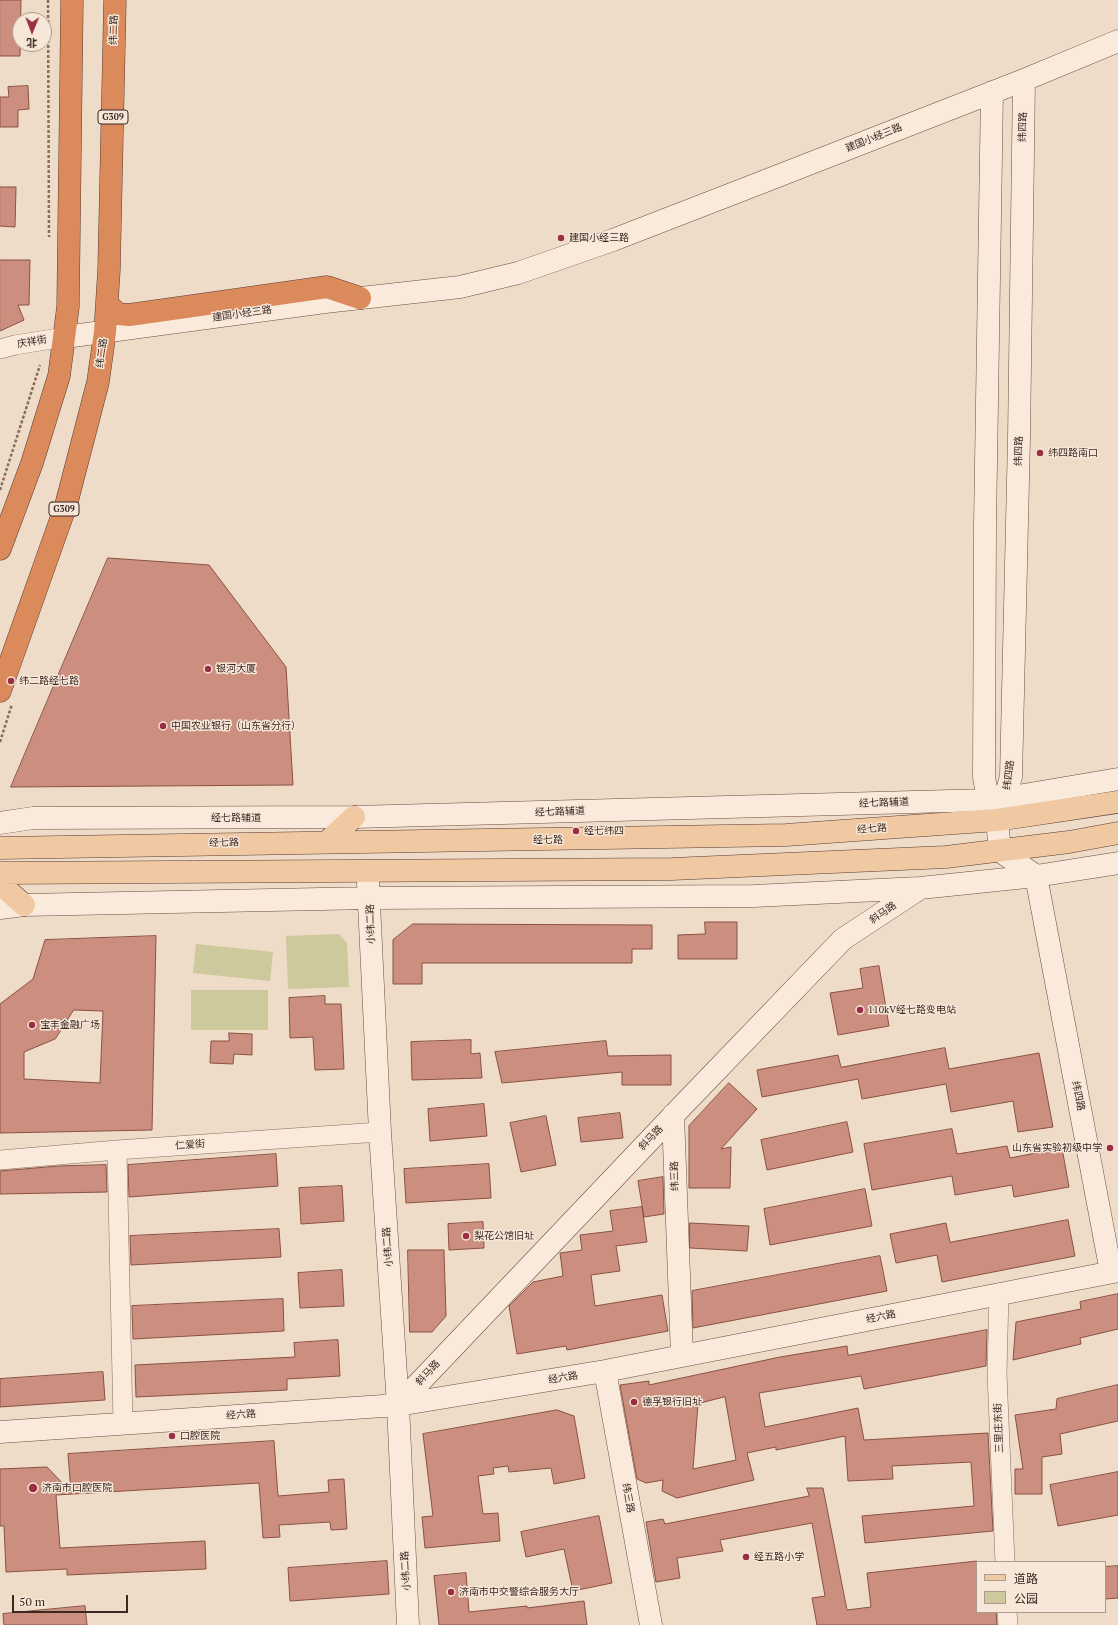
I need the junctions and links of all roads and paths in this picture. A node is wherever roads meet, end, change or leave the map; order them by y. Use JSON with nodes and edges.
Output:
{"nodes":[{"id":1,"x":48,"y":0,"type":"edge"},
{"id":2,"x":72,"y":0,"type":"edge"},
{"id":3,"x":115,"y":0,"type":"edge"},
{"id":4,"x":1118,"y":41,"type":"edge"},
{"id":5,"x":1024,"y":80,"type":"junction"},
{"id":6,"x":992,"y":92,"type":"junction"},
{"id":7,"x":49,"y":245,"type":"dead end"},
{"id":8,"x":300,"y":298,"type":"junction"},
{"id":9,"x":360,"y":298,"type":"joint"},
{"id":10,"x":107,"y":304,"type":"junction"},
{"id":11,"x":105,"y":332,"type":"junction"},
{"id":12,"x":57,"y":338,"type":"junction"},
{"id":13,"x":0,"y":349,"type":"edge"},
{"id":14,"x":0,"y":491,"type":"edge"},
{"id":15,"x":0,"y":549,"type":"edge"},
{"id":16,"x":0,"y":691,"type":"edge"},
{"id":17,"x":1118,"y":778,"type":"edge"},
{"id":18,"x":997,"y":799,"type":"junction"},
{"id":19,"x":1118,"y":802,"type":"edge"},
{"id":20,"x":354,"y":817,"type":"junction"},
{"id":21,"x":997,"y":820,"type":"junction"},
{"id":22,"x":0,"y":823,"type":"edge"},
{"id":23,"x":1118,"y":833,"type":"edge"},
{"id":24,"x":328,"y":841,"type":"junction"},
{"id":25,"x":0,"y":848,"type":"edge"},
{"id":26,"x":1000,"y":852,"type":"junction"},
{"id":27,"x":1118,"y":863,"type":"edge"},
{"id":28,"x":366,"y":870,"type":"junction"},
{"id":29,"x":0,"y":873,"type":"edge"},
{"id":30,"x":1036,"y":876,"type":"junction"},
{"id":31,"x":0,"y":884,"type":"edge"},
{"id":32,"x":920,"y":888,"type":"junction"},
{"id":33,"x":370,"y":898,"type":"junction"},
{"id":34,"x":24,"y":905,"type":"junction"},
{"id":35,"x":0,"y":908,"type":"edge"},
{"id":36,"x":673,"y":1115,"type":"junction"},
{"id":37,"x":380,"y":1132,"type":"junction"},
{"id":38,"x":117,"y":1150,"type":"junction"},
{"id":39,"x":0,"y":1160,"type":"edge"},
{"id":40,"x":1114,"y":1272,"type":"edge"},
{"id":41,"x":999,"y":1293,"type":"junction"},
{"id":42,"x":682,"y":1356,"type":"junction"},
{"id":43,"x":605,"y":1371,"type":"junction"},
{"id":44,"x":398,"y":1405,"type":"junction"},
{"id":45,"x":123,"y":1422,"type":"junction"},
{"id":46,"x":0,"y":1432,"type":"edge"},
{"id":47,"x":1005,"y":1561,"type":"edge"},
{"id":48,"x":1007,"y":1613,"type":"edge"},
{"id":49,"x":408,"y":1625,"type":"edge"},
{"id":50,"x":651,"y":1625,"type":"edge"},
{"id":51,"x":1008,"y":1625,"type":"edge"}],
"edges":[{"from":1,"to":7,"type":"path"},
{"from":2,"to":12,"type":"highway"},
{"from":3,"to":10,"type":"highway","name":"纬二路","number":"G309"},
{"from":4,"to":5,"type":"street","name":"建国小经三路"},
{"from":5,"to":6,"type":"street","name":"建国小经三路"},
{"from":5,"to":18,"type":"street","name":"纬四路"},
{"from":6,"to":9,"type":"street","name":"建国小经三路"},
{"from":6,"to":18,"type":"street"},
{"from":8,"to":9,"type":"highway"},
{"from":8,"to":10,"type":"highway"},
{"from":8,"to":11,"type":"street","name":"建国小经三路"},
{"from":10,"to":11,"type":"highway","name":"纬二路","number":"G309"},
{"from":11,"to":12,"type":"street","name":"建国小经三路"},
{"from":11,"to":16,"type":"highway","name":"纬二路","number":"G309"},
{"from":12,"to":13,"type":"street","name":"庆祥街"},
{"from":12,"to":14,"type":"path"},
{"from":12,"to":15,"type":"highway"},
{"from":17,"to":18,"type":"street","name":"经七路辅道"},
{"from":18,"to":20,"type":"street","name":"经七路辅道"},
{"from":18,"to":21,"type":"street"},
{"from":19,"to":21,"type":"main road","name":"经七路"},
{"from":20,"to":22,"type":"street","name":"经七路辅道"},
{"from":20,"to":24,"type":"main road"},
{"from":21,"to":24,"type":"main road","name":"经七路"},
{"from":21,"to":26,"type":"street"},
{"from":23,"to":26,"type":"main road"},
{"from":24,"to":25,"type":"main road","name":"经七路"},
{"from":26,"to":28,"type":"main road"},
{"from":26,"to":30,"type":"street"},
{"from":27,"to":30,"type":"street"},
{"from":28,"to":29,"type":"main road"},
{"from":28,"to":33,"type":"street","name":"小纬二路"},
{"from":30,"to":32,"type":"street"},
{"from":30,"to":40,"type":"street","name":"纬四路"},
{"from":31,"to":34,"type":"main road"},
{"from":32,"to":33,"type":"street"},
{"from":32,"to":36,"type":"street","name":"斜马路"},
{"from":33,"to":34,"type":"street"},
{"from":33,"to":37,"type":"street","name":"小纬二路"},
{"from":34,"to":35,"type":"street"},
{"from":36,"to":42,"type":"street","name":"纬三路"},
{"from":36,"to":44,"type":"street","name":"斜马路"},
{"from":37,"to":38,"type":"street","name":"仁爱街"},
{"from":37,"to":44,"type":"street","name":"小纬二路"},
{"from":38,"to":39,"type":"street","name":"仁爱街"},
{"from":38,"to":45,"type":"street"},
{"from":40,"to":41,"type":"street","name":"经六路"},
{"from":41,"to":42,"type":"street","name":"经六路"},
{"from":41,"to":47,"type":"street","name":"三里庄东街"},
{"from":42,"to":43,"type":"street","name":"经六路"},
{"from":43,"to":44,"type":"street","name":"经六路"},
{"from":43,"to":50,"type":"street","name":"纬三路"},
{"from":44,"to":45,"type":"street","name":"经六路"},
{"from":44,"to":49,"type":"street","name":"小纬二路"},
{"from":45,"to":46,"type":"street","name":"经六路"},
{"from":48,"to":51,"type":"street"}]}
